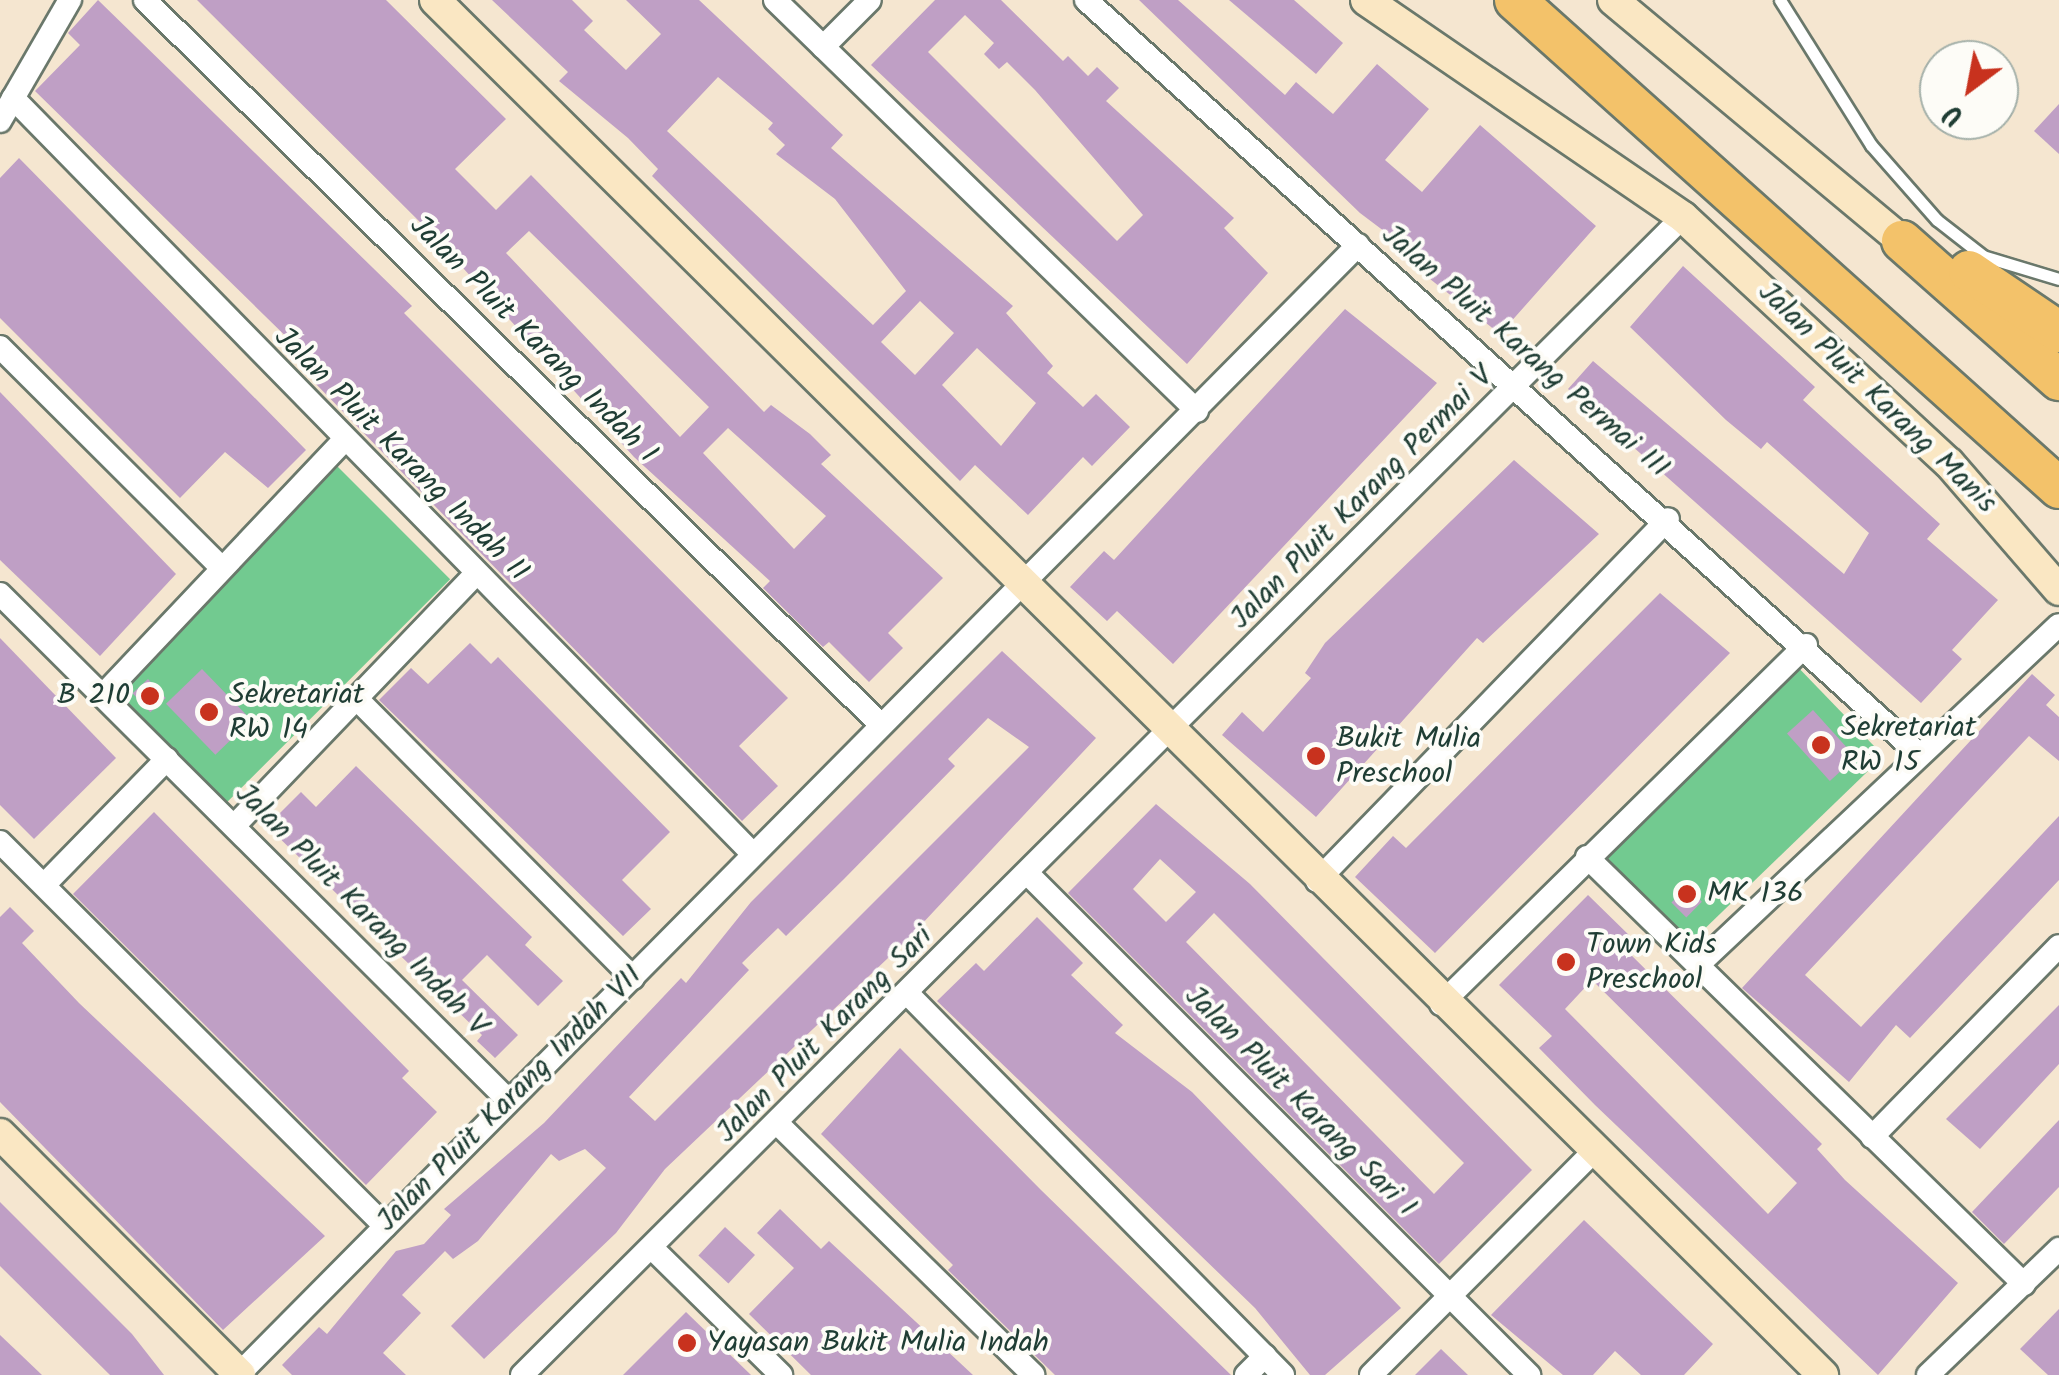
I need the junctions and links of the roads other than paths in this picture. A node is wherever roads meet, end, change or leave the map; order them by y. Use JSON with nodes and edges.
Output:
{"nodes":[{"id":1,"x":70,"y":0,"type":"edge"},
{"id":2,"x":145,"y":0,"type":"edge"},
{"id":3,"x":435,"y":0,"type":"edge"},
{"id":4,"x":775,"y":0,"type":"edge"},
{"id":5,"x":870,"y":0,"type":"edge"},
{"id":6,"x":1086,"y":0,"type":"edge"},
{"id":7,"x":1366,"y":0,"type":"edge"},
{"id":8,"x":1515,"y":0,"type":"edge"},
{"id":9,"x":1612,"y":0,"type":"edge"},
{"id":10,"x":1780,"y":0,"type":"edge"},
{"id":11,"x":824,"y":47,"type":"junction"},
{"id":12,"x":13,"y":98,"type":"junction"},
{"id":13,"x":0,"y":122,"type":"edge"},
{"id":14,"x":1683,"y":217,"type":"junction"},
{"id":15,"x":1902,"y":240,"type":"junction"},
{"id":16,"x":1358,"y":245,"type":"junction"},
{"id":17,"x":2059,"y":279,"type":"edge"},
{"id":18,"x":2059,"y":332,"type":"edge"},
{"id":19,"x":0,"y":348,"type":"edge"},
{"id":20,"x":2059,"y":380,"type":"edge"},
{"id":21,"x":1517,"y":383,"type":"junction"},
{"id":22,"x":1197,"y":411,"type":"junction"},
{"id":23,"x":343,"y":441,"type":"junction"},
{"id":24,"x":2059,"y":488,"type":"edge"},
{"id":25,"x":1668,"y":519,"type":"junction"},
{"id":26,"x":221,"y":567,"type":"junction"},
{"id":27,"x":476,"y":574,"type":"junction"},
{"id":28,"x":1026,"y":590,"type":"junction"},
{"id":29,"x":2059,"y":590,"type":"edge"},
{"id":30,"x":0,"y":594,"type":"edge"},
{"id":31,"x":2059,"y":625,"type":"edge"},
{"id":32,"x":1806,"y":644,"type":"junction"},
{"id":33,"x":105,"y":693,"type":"junction"},
{"id":34,"x":358,"y":700,"type":"junction"},
{"id":35,"x":879,"y":723,"type":"junction"},
{"id":36,"x":1169,"y":736,"type":"junction"},
{"id":37,"x":1919,"y":754,"type":"junction"},
{"id":38,"x":167,"y":760,"type":"junction"},
{"id":39,"x":235,"y":825,"type":"junction"},
{"id":40,"x":0,"y":842,"type":"edge"},
{"id":41,"x":750,"y":851,"type":"junction"},
{"id":42,"x":1587,"y":857,"type":"junction"},
{"id":43,"x":1028,"y":874,"type":"junction"},
{"id":44,"x":1317,"y":882,"type":"junction"},
{"id":45,"x":44,"y":885,"type":"junction"},
{"id":46,"x":2059,"y":946,"type":"edge"},
{"id":47,"x":1699,"y":964,"type":"junction"},
{"id":48,"x":633,"y":978,"type":"junction"},
{"id":49,"x":907,"y":993,"type":"junction"},
{"id":50,"x":1441,"y":1004,"type":"junction"},
{"id":51,"x":508,"y":1100,"type":"junction"},
{"id":52,"x":778,"y":1124,"type":"junction"},
{"id":53,"x":0,"y":1134,"type":"edge"},
{"id":54,"x":1872,"y":1136,"type":"junction"},
{"id":55,"x":1592,"y":1153,"type":"junction"},
{"id":56,"x":385,"y":1226,"type":"junction"},
{"id":57,"x":2059,"y":1249,"type":"edge"},
{"id":58,"x":655,"y":1250,"type":"junction"},
{"id":59,"x":2024,"y":1284,"type":"junction"},
{"id":60,"x":1450,"y":1296,"type":"junction"},
{"id":61,"x":1265,"y":1356,"type":"junction"},
{"id":62,"x":529,"y":1373,"type":"edge"},
{"id":63,"x":239,"y":1375,"type":"edge"},
{"id":64,"x":780,"y":1375,"type":"edge"},
{"id":65,"x":1033,"y":1375,"type":"edge"},
{"id":66,"x":1246,"y":1375,"type":"edge"},
{"id":67,"x":1282,"y":1375,"type":"edge"},
{"id":68,"x":1370,"y":1375,"type":"edge"},
{"id":69,"x":1528,"y":1375,"type":"edge"},
{"id":70,"x":1823,"y":1375,"type":"edge"},
{"id":71,"x":1928,"y":1375,"type":"edge"}],
"edges":[{"from":1,"to":12,"type":"street"},
{"from":2,"to":35,"type":"street","name":"Jalan Pluit Karang Indah I"},
{"from":3,"to":28,"type":"street"},
{"from":4,"to":11,"type":"street"},
{"from":5,"to":11,"type":"street"},
{"from":6,"to":16,"type":"street","name":"Jalan Pluit Karang Permai III"},
{"from":7,"to":14,"type":"street","name":"Jalan Pluit Karang Manis"},
{"from":8,"to":24,"type":"highway"},
{"from":9,"to":15,"type":"street"},
{"from":10,"to":17,"type":"lane"},
{"from":11,"to":22,"type":"street"},
{"from":12,"to":13,"type":"street"},
{"from":12,"to":23,"type":"street","name":"Jalan Pluit Karang Indah II"},
{"from":14,"to":21,"type":"street","name":"Jalan Pluit Karang Permai V"},
{"from":14,"to":29,"type":"street","name":"Jalan Pluit Karang Manis"},
{"from":15,"to":18,"type":"highway"},
{"from":15,"to":20,"type":"highway"},
{"from":16,"to":21,"type":"street","name":"Jalan Pluit Karang Permai III"},
{"from":16,"to":22,"type":"street","name":"Jalan Pluit Karang Indah VII"},
{"from":19,"to":26,"type":"street"},
{"from":21,"to":25,"type":"street","name":"Jalan Pluit Karang Permai III"},
{"from":21,"to":36,"type":"street","name":"Jalan Pluit Karang Permai V"},
{"from":22,"to":28,"type":"street","name":"Jalan Pluit Karang Indah VII"},
{"from":23,"to":26,"type":"street"},
{"from":23,"to":27,"type":"street","name":"Jalan Pluit Karang Indah II"},
{"from":25,"to":32,"type":"street","name":"Jalan Pluit Karang Permai III"},
{"from":25,"to":44,"type":"street"},
{"from":26,"to":33,"type":"street"},
{"from":27,"to":34,"type":"street"},
{"from":27,"to":41,"type":"street","name":"Jalan Pluit Karang Indah II"},
{"from":28,"to":35,"type":"street","name":"Jalan Pluit Karang Indah VII"},
{"from":28,"to":36,"type":"street"},
{"from":30,"to":33,"type":"street","name":"Jalan Pluit Karang Indah V"},
{"from":31,"to":37,"type":"street"},
{"from":32,"to":37,"type":"street","name":"Jalan Pluit Karang Permai III"},
{"from":32,"to":42,"type":"street"},
{"from":33,"to":38,"type":"street","name":"Jalan Pluit Karang Indah V"},
{"from":34,"to":39,"type":"street"},
{"from":34,"to":48,"type":"street"},
{"from":35,"to":41,"type":"street","name":"Jalan Pluit Karang Indah VII"},
{"from":36,"to":43,"type":"street","name":"Jalan Pluit Karang Sari"},
{"from":36,"to":44,"type":"street"},
{"from":37,"to":47,"type":"street"},
{"from":38,"to":39,"type":"street","name":"Jalan Pluit Karang Indah V"},
{"from":38,"to":45,"type":"street"},
{"from":39,"to":51,"type":"street","name":"Jalan Pluit Karang Indah V"},
{"from":40,"to":45,"type":"street"},
{"from":41,"to":48,"type":"street","name":"Jalan Pluit Karang Indah VII"},
{"from":42,"to":47,"type":"street"},
{"from":42,"to":50,"type":"street"},
{"from":43,"to":49,"type":"street","name":"Jalan Pluit Karang Sari"},
{"from":43,"to":60,"type":"street","name":"Jalan Pluit Karang Sari I"},
{"from":44,"to":50,"type":"street"},
{"from":45,"to":56,"type":"street"},
{"from":46,"to":54,"type":"street"},
{"from":47,"to":54,"type":"street"},
{"from":48,"to":51,"type":"street","name":"Jalan Pluit Karang Indah VII"},
{"from":49,"to":52,"type":"street","name":"Jalan Pluit Karang Sari"},
{"from":49,"to":61,"type":"street"},
{"from":50,"to":55,"type":"street"},
{"from":51,"to":56,"type":"street","name":"Jalan Pluit Karang Indah VII"},
{"from":52,"to":58,"type":"street","name":"Jalan Pluit Karang Sari"},
{"from":52,"to":65,"type":"street"},
{"from":53,"to":63,"type":"street","name":"Jalan Pluit Karang Indah VII"},
{"from":54,"to":59,"type":"street"},
{"from":55,"to":60,"type":"street"},
{"from":55,"to":70,"type":"street"},
{"from":56,"to":63,"type":"street","name":"Jalan Pluit Karang Indah VII"},
{"from":57,"to":59,"type":"street"},
{"from":58,"to":62,"type":"street","name":"Jalan Pluit Karang Sari"},
{"from":58,"to":64,"type":"street"},
{"from":59,"to":71,"type":"street"},
{"from":60,"to":68,"type":"street"},
{"from":60,"to":69,"type":"street","name":"Jalan Pluit Karang Sari I"},
{"from":61,"to":66,"type":"street"},
{"from":61,"to":67,"type":"street"}]}
